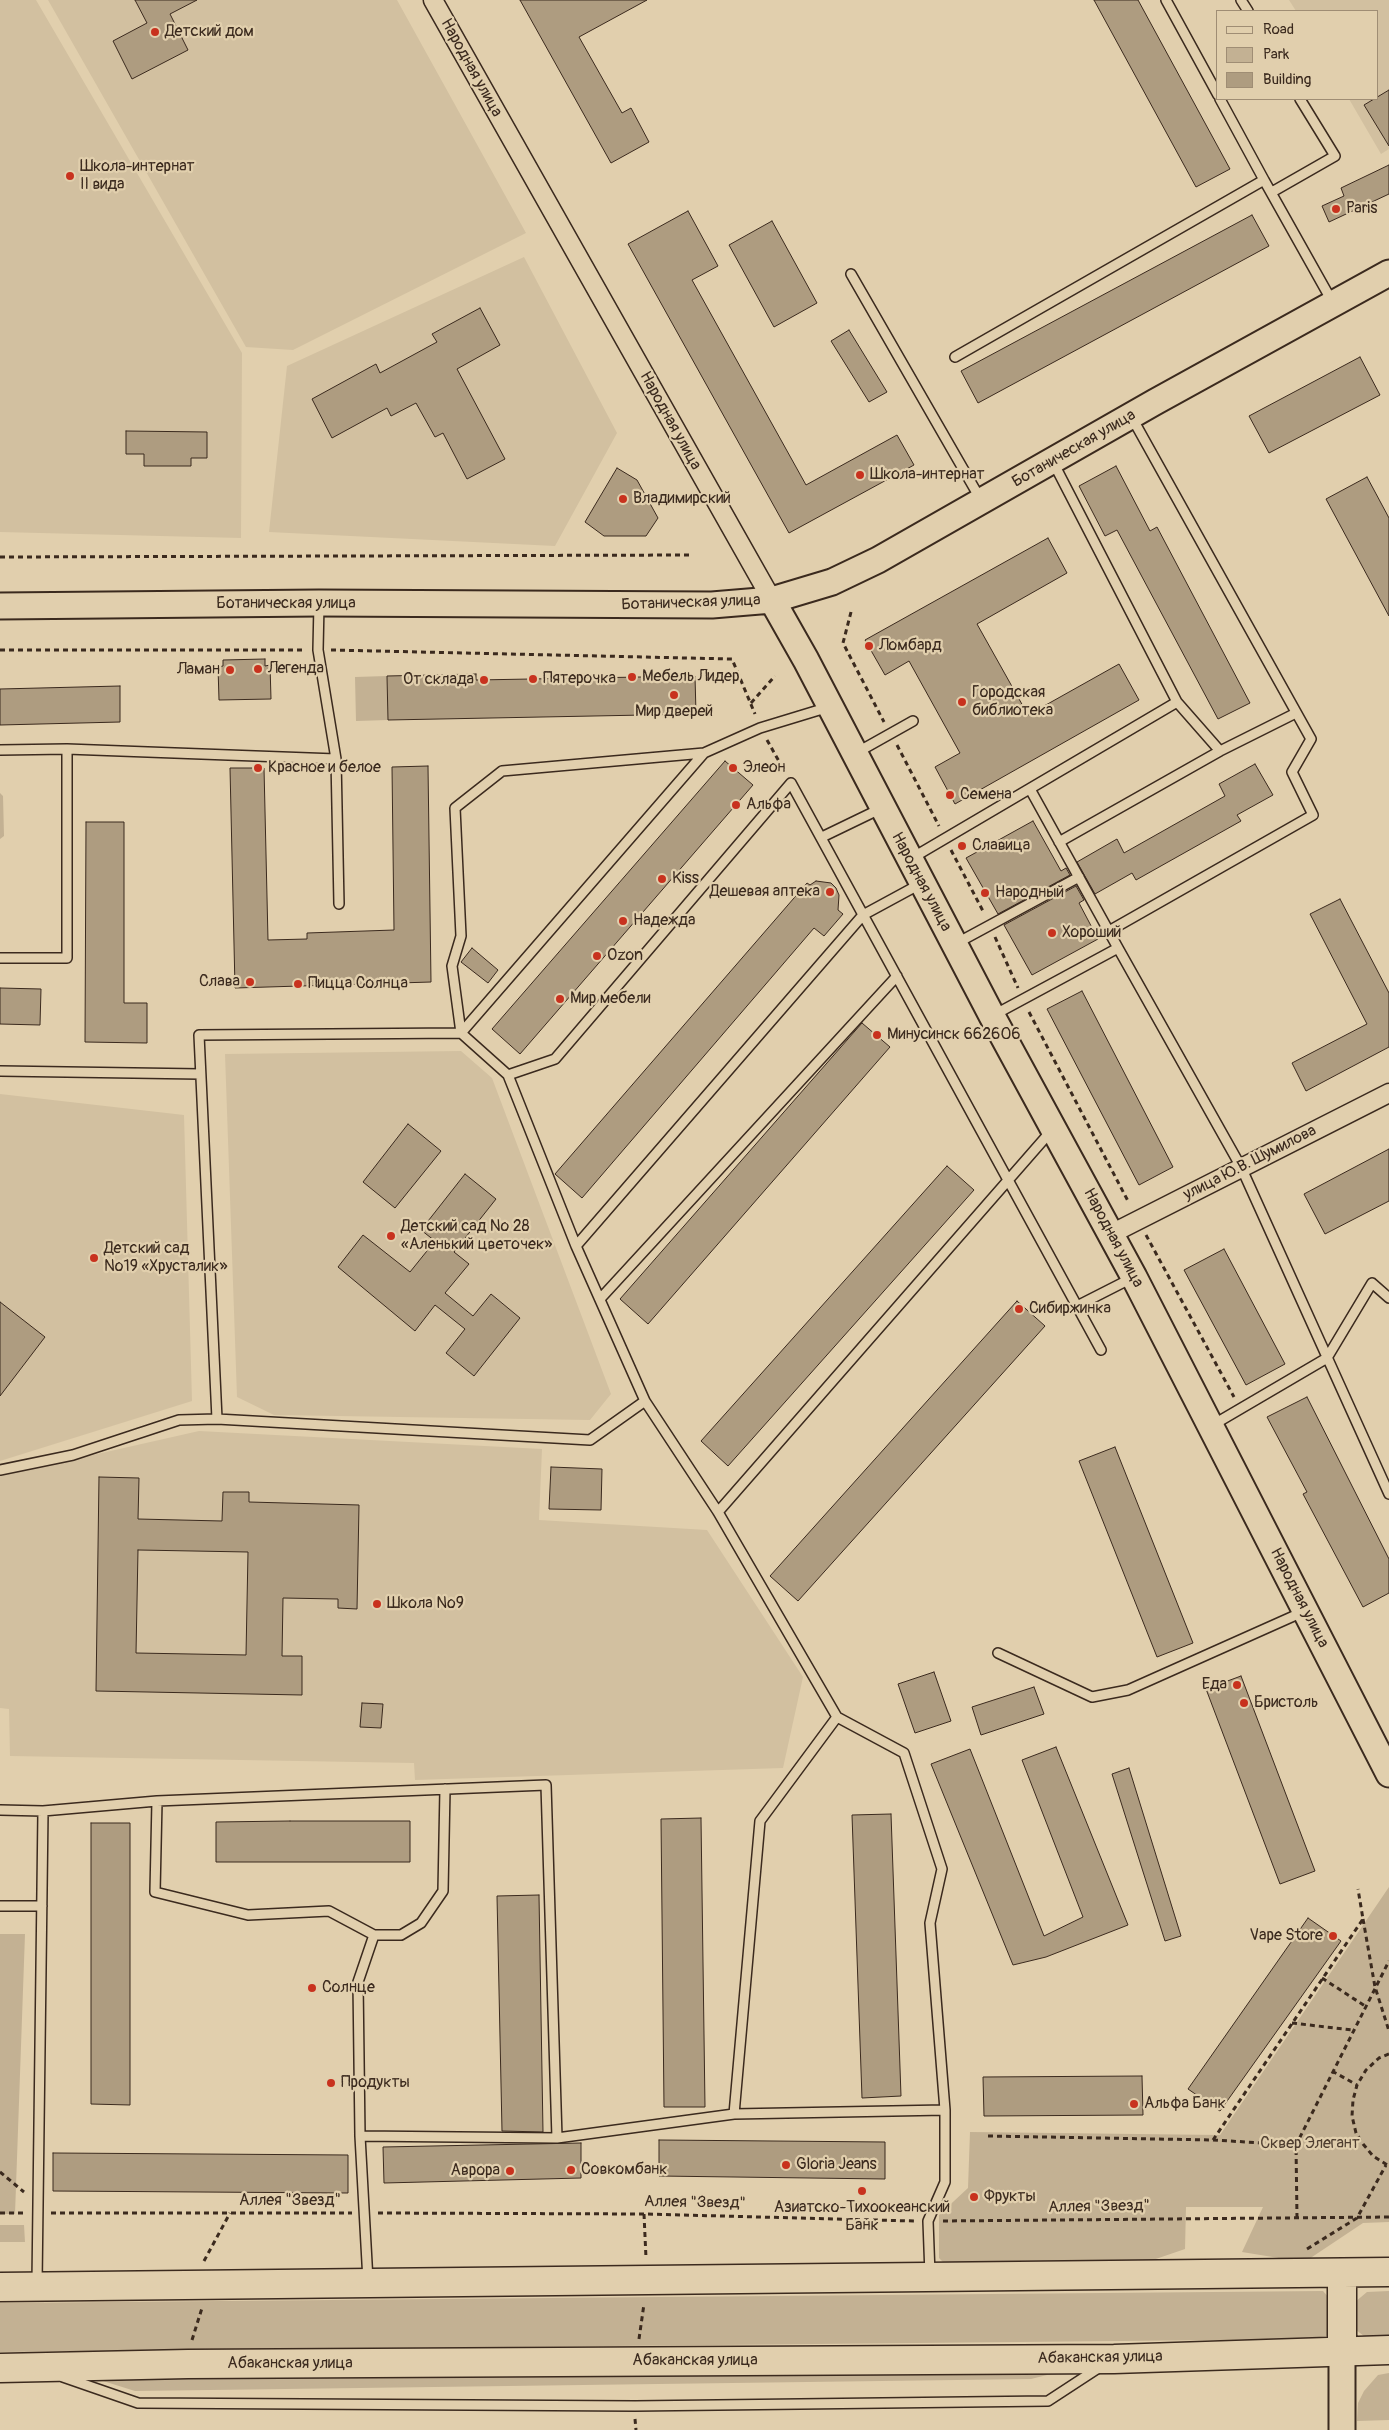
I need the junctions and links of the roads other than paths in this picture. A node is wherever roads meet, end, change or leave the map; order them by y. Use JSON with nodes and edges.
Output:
{"nodes":[{"id":1,"x":433,"y":0,"type":"edge"},
{"id":2,"x":1166,"y":0,"type":"edge"},
{"id":3,"x":1216,"y":91,"type":"edge"},
{"id":4,"x":1221,"y":100,"type":"edge"},
{"id":5,"x":1301,"y":100,"type":"edge"},
{"id":6,"x":1264,"y":180,"type":"junction"},
{"id":7,"x":1272,"y":192,"type":"junction"},
{"id":8,"x":1389,"y":273,"type":"edge"},
{"id":9,"x":851,"y":274,"type":"dead end"},
{"id":10,"x":1333,"y":303,"type":"junction"},
{"id":11,"x":955,"y":357,"type":"dead end"},
{"id":12,"x":1131,"y":416,"type":"junction"},
{"id":13,"x":1052,"y":461,"type":"junction"},
{"id":14,"x":982,"y":502,"type":"junction"},
{"id":15,"x":772,"y":600,"type":"junction"},
{"id":16,"x":319,"y":603,"type":"junction"},
{"id":17,"x":0,"y":606,"type":"edge"},
{"id":18,"x":1177,"y":702,"type":"junction"},
{"id":19,"x":828,"y":706,"type":"junction"},
{"id":20,"x":1296,"y":713,"type":"junction"},
{"id":21,"x":913,"y":721,"type":"dead end"},
{"id":22,"x":67,"y":749,"type":"junction"},
{"id":23,"x":0,"y":750,"type":"edge"},
{"id":24,"x":1220,"y":751,"type":"junction"},
{"id":25,"x":704,"y":753,"type":"junction"},
{"id":26,"x":854,"y":754,"type":"junction"},
{"id":27,"x":336,"y":759,"type":"junction"},
{"id":28,"x":1030,"y":789,"type":"junction"},
{"id":29,"x":882,"y":808,"type":"junction"},
{"id":30,"x":822,"y":837,"type":"junction"},
{"id":31,"x":1059,"y":842,"type":"junction"},
{"id":32,"x":910,"y":860,"type":"junction"},
{"id":33,"x":1079,"y":877,"type":"junction"},
{"id":34,"x":922,"y":883,"type":"junction"},
{"id":35,"x":339,"y":904,"type":"dead end"},
{"id":36,"x":863,"y":916,"type":"junction"},
{"id":37,"x":1109,"y":931,"type":"junction"},
{"id":38,"x":954,"y":944,"type":"junction"},
{"id":39,"x":1118,"y":948,"type":"junction"},
{"id":40,"x":0,"y":958,"type":"edge"},
{"id":41,"x":897,"y":976,"type":"junction"},
{"id":42,"x":992,"y":1016,"type":"junction"},
{"id":43,"x":462,"y":1033,"type":"junction"},
{"id":44,"x":0,"y":1071,"type":"edge"},
{"id":45,"x":200,"y":1074,"type":"junction"},
{"id":46,"x":508,"y":1074,"type":"junction"},
{"id":47,"x":1389,"y":1093,"type":"edge"},
{"id":48,"x":1054,"y":1128,"type":"junction"},
{"id":49,"x":1241,"y":1167,"type":"junction"},
{"id":50,"x":1008,"y":1181,"type":"junction"},
{"id":51,"x":1111,"y":1234,"type":"junction"},
{"id":52,"x":576,"y":1246,"type":"junction"},
{"id":53,"x":1134,"y":1277,"type":"junction"},
{"id":54,"x":1389,"y":1298,"type":"edge"},
{"id":55,"x":600,"y":1300,"type":"junction"},
{"id":56,"x":1077,"y":1306,"type":"junction"},
{"id":57,"x":1101,"y":1350,"type":"dead end"},
{"id":58,"x":1326,"y":1358,"type":"junction"},
{"id":59,"x":645,"y":1401,"type":"junction"},
{"id":60,"x":217,"y":1419,"type":"junction"},
{"id":61,"x":1211,"y":1426,"type":"junction"},
{"id":62,"x":0,"y":1470,"type":"edge"},
{"id":63,"x":1389,"y":1494,"type":"edge"},
{"id":64,"x":718,"y":1512,"type":"junction"},
{"id":65,"x":1305,"y":1611,"type":"junction"},
{"id":66,"x":998,"y":1653,"type":"dead end"},
{"id":67,"x":838,"y":1717,"type":"junction"},
{"id":68,"x":1389,"y":1774,"type":"edge"},
{"id":69,"x":445,"y":1789,"type":"junction"},
{"id":70,"x":157,"y":1801,"type":"junction"},
{"id":71,"x":0,"y":1810,"type":"edge"},
{"id":72,"x":43,"y":1810,"type":"junction"},
{"id":73,"x":0,"y":1906,"type":"edge"},
{"id":74,"x":42,"y":1906,"type":"junction"},
{"id":75,"x":374,"y":1935,"type":"junction"},
{"id":76,"x":945,"y":2110,"type":"junction"},
{"id":77,"x":734,"y":2114,"type":"junction"},
{"id":78,"x":360,"y":2136,"type":"junction"},
{"id":79,"x":557,"y":2138,"type":"junction"},
{"id":80,"x":1389,"y":2272,"type":"edge"},
{"id":81,"x":1342,"y":2273,"type":"junction"},
{"id":82,"x":930,"y":2278,"type":"junction"},
{"id":83,"x":368,"y":2284,"type":"junction"},
{"id":84,"x":37,"y":2286,"type":"junction"},
{"id":85,"x":0,"y":2287,"type":"edge"},
{"id":86,"x":1389,"y":2350,"type":"edge"},
{"id":87,"x":1342,"y":2351,"type":"junction"},
{"id":88,"x":1114,"y":2359,"type":"junction"},
{"id":89,"x":0,"y":2368,"type":"edge"},
{"id":90,"x":36,"y":2368,"type":"junction"},
{"id":91,"x":1342,"y":2430,"type":"edge"}],
"edges":[{"from":1,"to":15,"type":"street","name":"Народная улица"},
{"from":2,"to":3,"type":"lane"},
{"from":4,"to":6,"type":"lane"},
{"from":5,"to":7,"type":"lane"},
{"from":6,"to":7,"type":"lane"},
{"from":6,"to":11,"type":"lane"},
{"from":7,"to":10,"type":"lane"},
{"from":8,"to":10,"type":"street","name":"Ботаническая улица"},
{"from":9,"to":14,"type":"lane"},
{"from":10,"to":12,"type":"street","name":"Ботаническая улица"},
{"from":12,"to":13,"type":"street","name":"Ботаническая улица"},
{"from":12,"to":20,"type":"lane"},
{"from":13,"to":14,"type":"street","name":"Ботаническая улица"},
{"from":13,"to":18,"type":"lane"},
{"from":14,"to":15,"type":"street","name":"Ботаническая улица"},
{"from":15,"to":16,"type":"street","name":"Ботаническая улица"},
{"from":15,"to":19,"type":"street","name":"Народная улица"},
{"from":16,"to":17,"type":"street","name":"Ботаническая улица"},
{"from":16,"to":27,"type":"lane"},
{"from":18,"to":24,"type":"lane"},
{"from":18,"to":28,"type":"lane"},
{"from":19,"to":25,"type":"lane"},
{"from":19,"to":26,"type":"street","name":"Народная улица"},
{"from":20,"to":24,"type":"lane"},
{"from":20,"to":37,"type":"lane"},
{"from":21,"to":26,"type":"lane"},
{"from":22,"to":23,"type":"lane"},
{"from":22,"to":27,"type":"lane"},
{"from":22,"to":40,"type":"lane"},
{"from":24,"to":31,"type":"lane"},
{"from":25,"to":43,"type":"lane"},
{"from":25,"to":43,"type":"lane"},
{"from":26,"to":29,"type":"street","name":"Народная улица"},
{"from":27,"to":35,"type":"lane"},
{"from":28,"to":31,"type":"lane"},
{"from":28,"to":32,"type":"lane"},
{"from":29,"to":30,"type":"lane"},
{"from":29,"to":32,"type":"street","name":"Народная улица"},
{"from":30,"to":36,"type":"lane"},
{"from":30,"to":46,"type":"lane"},
{"from":31,"to":33,"type":"lane"},
{"from":32,"to":34,"type":"street","name":"Народная улица"},
{"from":33,"to":37,"type":"lane"},
{"from":33,"to":38,"type":"lane"},
{"from":34,"to":36,"type":"lane"},
{"from":34,"to":38,"type":"street","name":"Народная улица"},
{"from":36,"to":41,"type":"lane"},
{"from":36,"to":52,"type":"lane"},
{"from":37,"to":39,"type":"lane"},
{"from":38,"to":42,"type":"street","name":"Народная улица"},
{"from":39,"to":42,"type":"lane"},
{"from":39,"to":49,"type":"lane"},
{"from":41,"to":50,"type":"lane"},
{"from":41,"to":55,"type":"lane"},
{"from":42,"to":48,"type":"street","name":"Народная улица"},
{"from":43,"to":45,"type":"lane"},
{"from":43,"to":46,"type":"lane"},
{"from":44,"to":45,"type":"lane"},
{"from":45,"to":60,"type":"lane"},
{"from":46,"to":52,"type":"lane"},
{"from":47,"to":49,"type":"street","name":"улица Ю.В. Шумилова"},
{"from":48,"to":50,"type":"lane"},
{"from":48,"to":51,"type":"street","name":"Народная улица"},
{"from":49,"to":51,"type":"street","name":"улица Ю.В. Шумилова"},
{"from":49,"to":58,"type":"lane"},
{"from":50,"to":56,"type":"lane"},
{"from":50,"to":64,"type":"lane"},
{"from":51,"to":53,"type":"street","name":"Народная улица"},
{"from":52,"to":55,"type":"lane"},
{"from":53,"to":56,"type":"lane"},
{"from":53,"to":61,"type":"street","name":"Народная улица"},
{"from":54,"to":58,"type":"lane"},
{"from":55,"to":59,"type":"lane"},
{"from":56,"to":57,"type":"lane"},
{"from":58,"to":61,"type":"lane"},
{"from":58,"to":63,"type":"lane"},
{"from":59,"to":60,"type":"lane"},
{"from":59,"to":64,"type":"lane"},
{"from":60,"to":62,"type":"lane"},
{"from":61,"to":65,"type":"street","name":"Народная улица"},
{"from":64,"to":67,"type":"lane"},
{"from":65,"to":66,"type":"lane"},
{"from":65,"to":68,"type":"street","name":"Народная улица"},
{"from":67,"to":76,"type":"lane"},
{"from":67,"to":77,"type":"lane"},
{"from":69,"to":70,"type":"lane"},
{"from":69,"to":75,"type":"lane"},
{"from":69,"to":79,"type":"lane"},
{"from":70,"to":72,"type":"lane"},
{"from":70,"to":75,"type":"lane"},
{"from":71,"to":72,"type":"lane"},
{"from":72,"to":74,"type":"lane"},
{"from":73,"to":74,"type":"lane"},
{"from":74,"to":84,"type":"lane"},
{"from":75,"to":78,"type":"lane"},
{"from":76,"to":77,"type":"lane"},
{"from":76,"to":82,"type":"lane"},
{"from":77,"to":79,"type":"lane"},
{"from":78,"to":79,"type":"lane"},
{"from":78,"to":83,"type":"lane"},
{"from":80,"to":81,"type":"main road"},
{"from":81,"to":82,"type":"main road"},
{"from":81,"to":87,"type":"main road"},
{"from":82,"to":83,"type":"main road"},
{"from":83,"to":84,"type":"main road"},
{"from":84,"to":85,"type":"main road"},
{"from":86,"to":87,"type":"main road","name":"Абаканская улица"},
{"from":87,"to":88,"type":"main road","name":"Абаканская улица"},
{"from":87,"to":91,"type":"street"},
{"from":88,"to":90,"type":"main road","name":"Абаканская улица"},
{"from":88,"to":90,"type":"lane"},
{"from":89,"to":90,"type":"main road","name":"Абаканская улица"}]}
